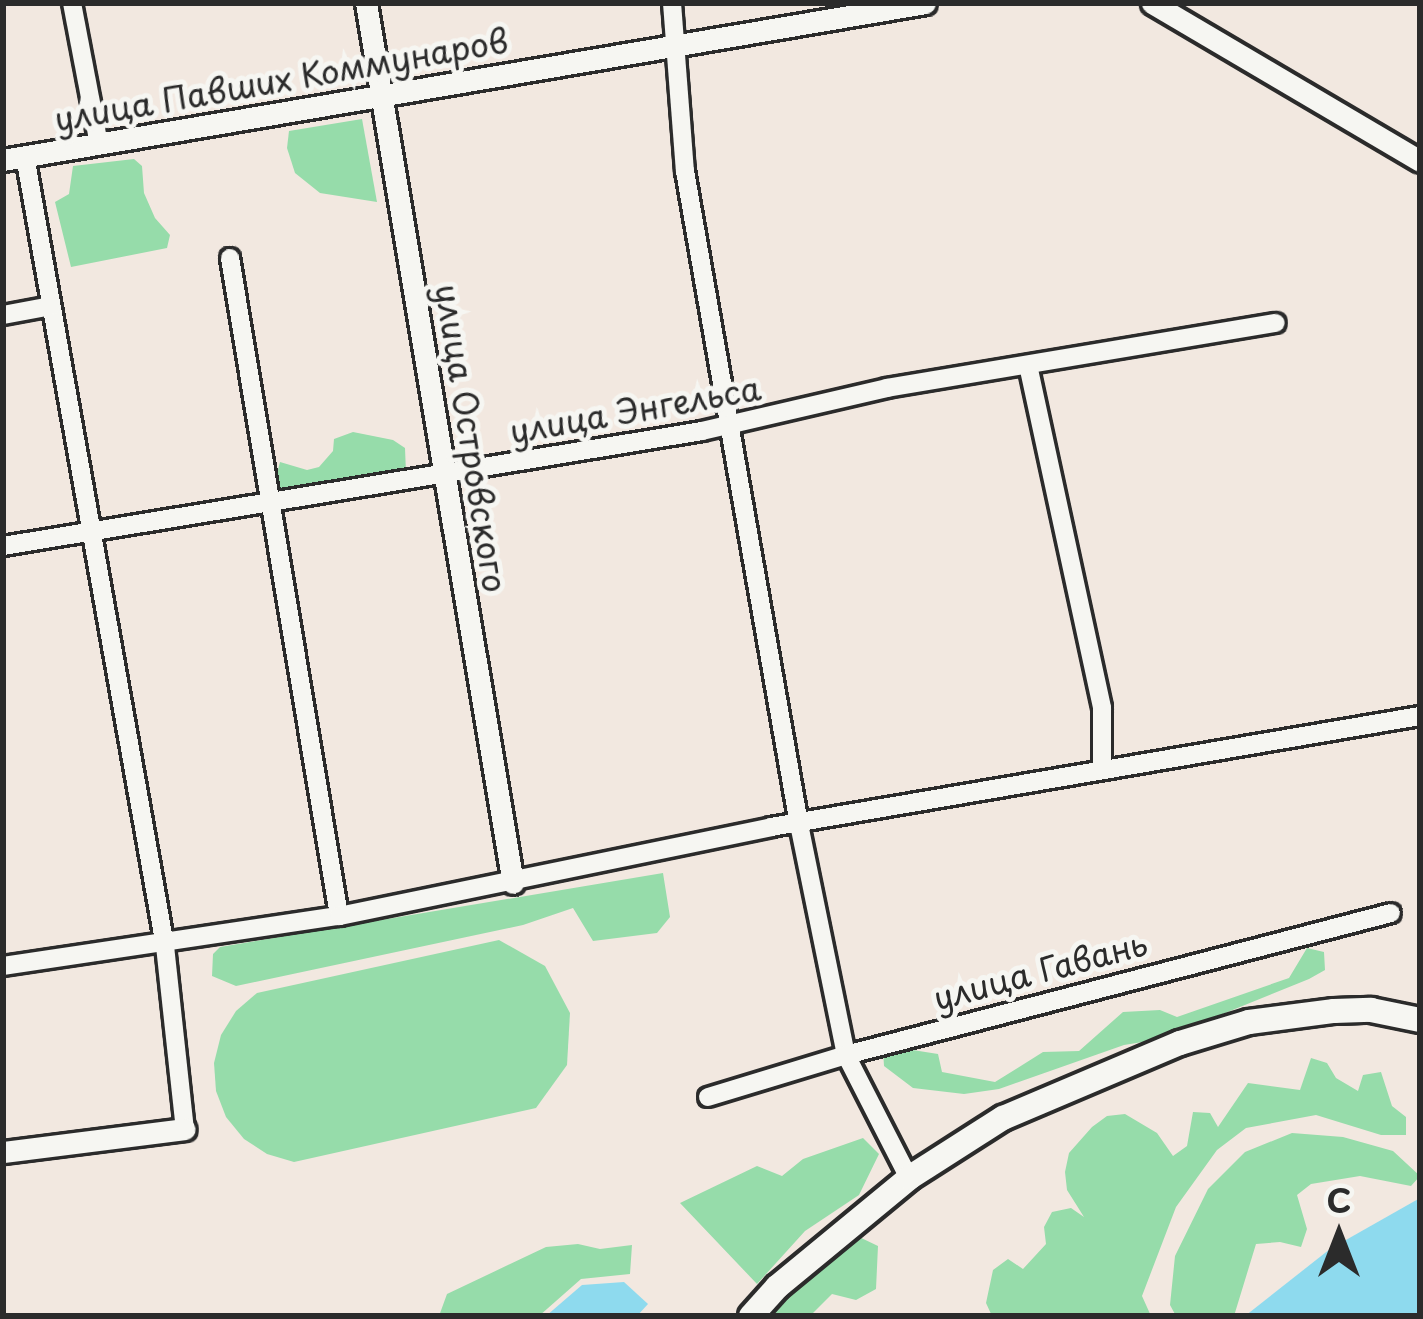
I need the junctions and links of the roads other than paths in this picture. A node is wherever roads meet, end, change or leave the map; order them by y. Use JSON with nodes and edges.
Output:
{"nodes":[{"id":1,"x":72,"y":3,"type":"edge"},
{"id":2,"x":366,"y":3,"type":"edge"},
{"id":3,"x":672,"y":3,"type":"edge"},
{"id":4,"x":925,"y":3,"type":"edge"},
{"id":5,"x":1151,"y":3,"type":"edge"},
{"id":6,"x":674,"y":46,"type":"junction"},
{"id":7,"x":383,"y":95,"type":"junction"},
{"id":8,"x":99,"y":144,"type":"junction"},
{"id":9,"x":14,"y":158,"type":"edge"},
{"id":10,"x":1420,"y":161,"type":"edge"},
{"id":11,"x":230,"y":258,"type":"dead end"},
{"id":12,"x":50,"y":306,"type":"junction"},
{"id":13,"x":3,"y":315,"type":"edge"},
{"id":14,"x":1276,"y":323,"type":"dead end"},
{"id":15,"x":1028,"y":364,"type":"junction"},
{"id":16,"x":728,"y":426,"type":"junction"},
{"id":17,"x":443,"y":472,"type":"junction"},
{"id":18,"x":274,"y":503,"type":"junction"},
{"id":19,"x":93,"y":531,"type":"junction"},
{"id":20,"x":3,"y":546,"type":"edge"},
{"id":21,"x":1420,"y":716,"type":"edge"},
{"id":22,"x":1102,"y":770,"type":"junction"},
{"id":23,"x":799,"y":824,"type":"junction"},
{"id":24,"x":512,"y":883,"type":"junction"},
{"id":25,"x":1391,"y":913,"type":"dead end"},
{"id":26,"x":339,"y":916,"type":"junction"},
{"id":27,"x":165,"y":946,"type":"junction"},
{"id":28,"x":3,"y":966,"type":"edge"},
{"id":29,"x":1420,"y":1020,"type":"edge"},
{"id":30,"x":846,"y":1055,"type":"junction"},
{"id":31,"x":708,"y":1097,"type":"dead end"},
{"id":32,"x":185,"y":1129,"type":"joint"},
{"id":33,"x":3,"y":1152,"type":"edge"},
{"id":34,"x":909,"y":1178,"type":"junction"},
{"id":35,"x":751,"y":1316,"type":"edge"}],
"edges":[{"from":1,"to":8,"type":"street"},
{"from":2,"to":7,"type":"street","name":"улица Островского"},
{"from":3,"to":6,"type":"street"},
{"from":4,"to":6,"type":"street","name":"улица Павших Коммунаров"},
{"from":5,"to":10,"type":"street"},
{"from":6,"to":7,"type":"street","name":"улица Павших Коммунаров"},
{"from":6,"to":16,"type":"street"},
{"from":7,"to":8,"type":"street","name":"улица Павших Коммунаров"},
{"from":7,"to":17,"type":"street","name":"улица Островского"},
{"from":8,"to":9,"type":"street","name":"улица Павших Коммунаров"},
{"from":9,"to":12,"type":"street"},
{"from":11,"to":18,"type":"street"},
{"from":12,"to":13,"type":"street"},
{"from":12,"to":19,"type":"street"},
{"from":14,"to":15,"type":"street","name":"улица Энгельса"},
{"from":15,"to":16,"type":"street","name":"улица Энгельса"},
{"from":15,"to":22,"type":"street"},
{"from":16,"to":17,"type":"street","name":"улица Энгельса"},
{"from":16,"to":23,"type":"street"},
{"from":17,"to":18,"type":"street","name":"улица Энгельса"},
{"from":17,"to":24,"type":"street","name":"улица Островского"},
{"from":18,"to":19,"type":"street","name":"улица Энгельса"},
{"from":18,"to":26,"type":"street"},
{"from":19,"to":20,"type":"street","name":"улица Энгельса"},
{"from":19,"to":27,"type":"street"},
{"from":21,"to":22,"type":"street"},
{"from":22,"to":23,"type":"street"},
{"from":23,"to":24,"type":"street"},
{"from":23,"to":30,"type":"street"},
{"from":24,"to":26,"type":"street"},
{"from":25,"to":30,"type":"street","name":"улица Гавань"},
{"from":26,"to":27,"type":"street"},
{"from":27,"to":28,"type":"street"},
{"from":27,"to":32,"type":"street"},
{"from":29,"to":34,"type":"main road"},
{"from":30,"to":31,"type":"street","name":"улица Гавань"},
{"from":30,"to":34,"type":"street"},
{"from":32,"to":33,"type":"street"},
{"from":34,"to":35,"type":"main road"}]}
